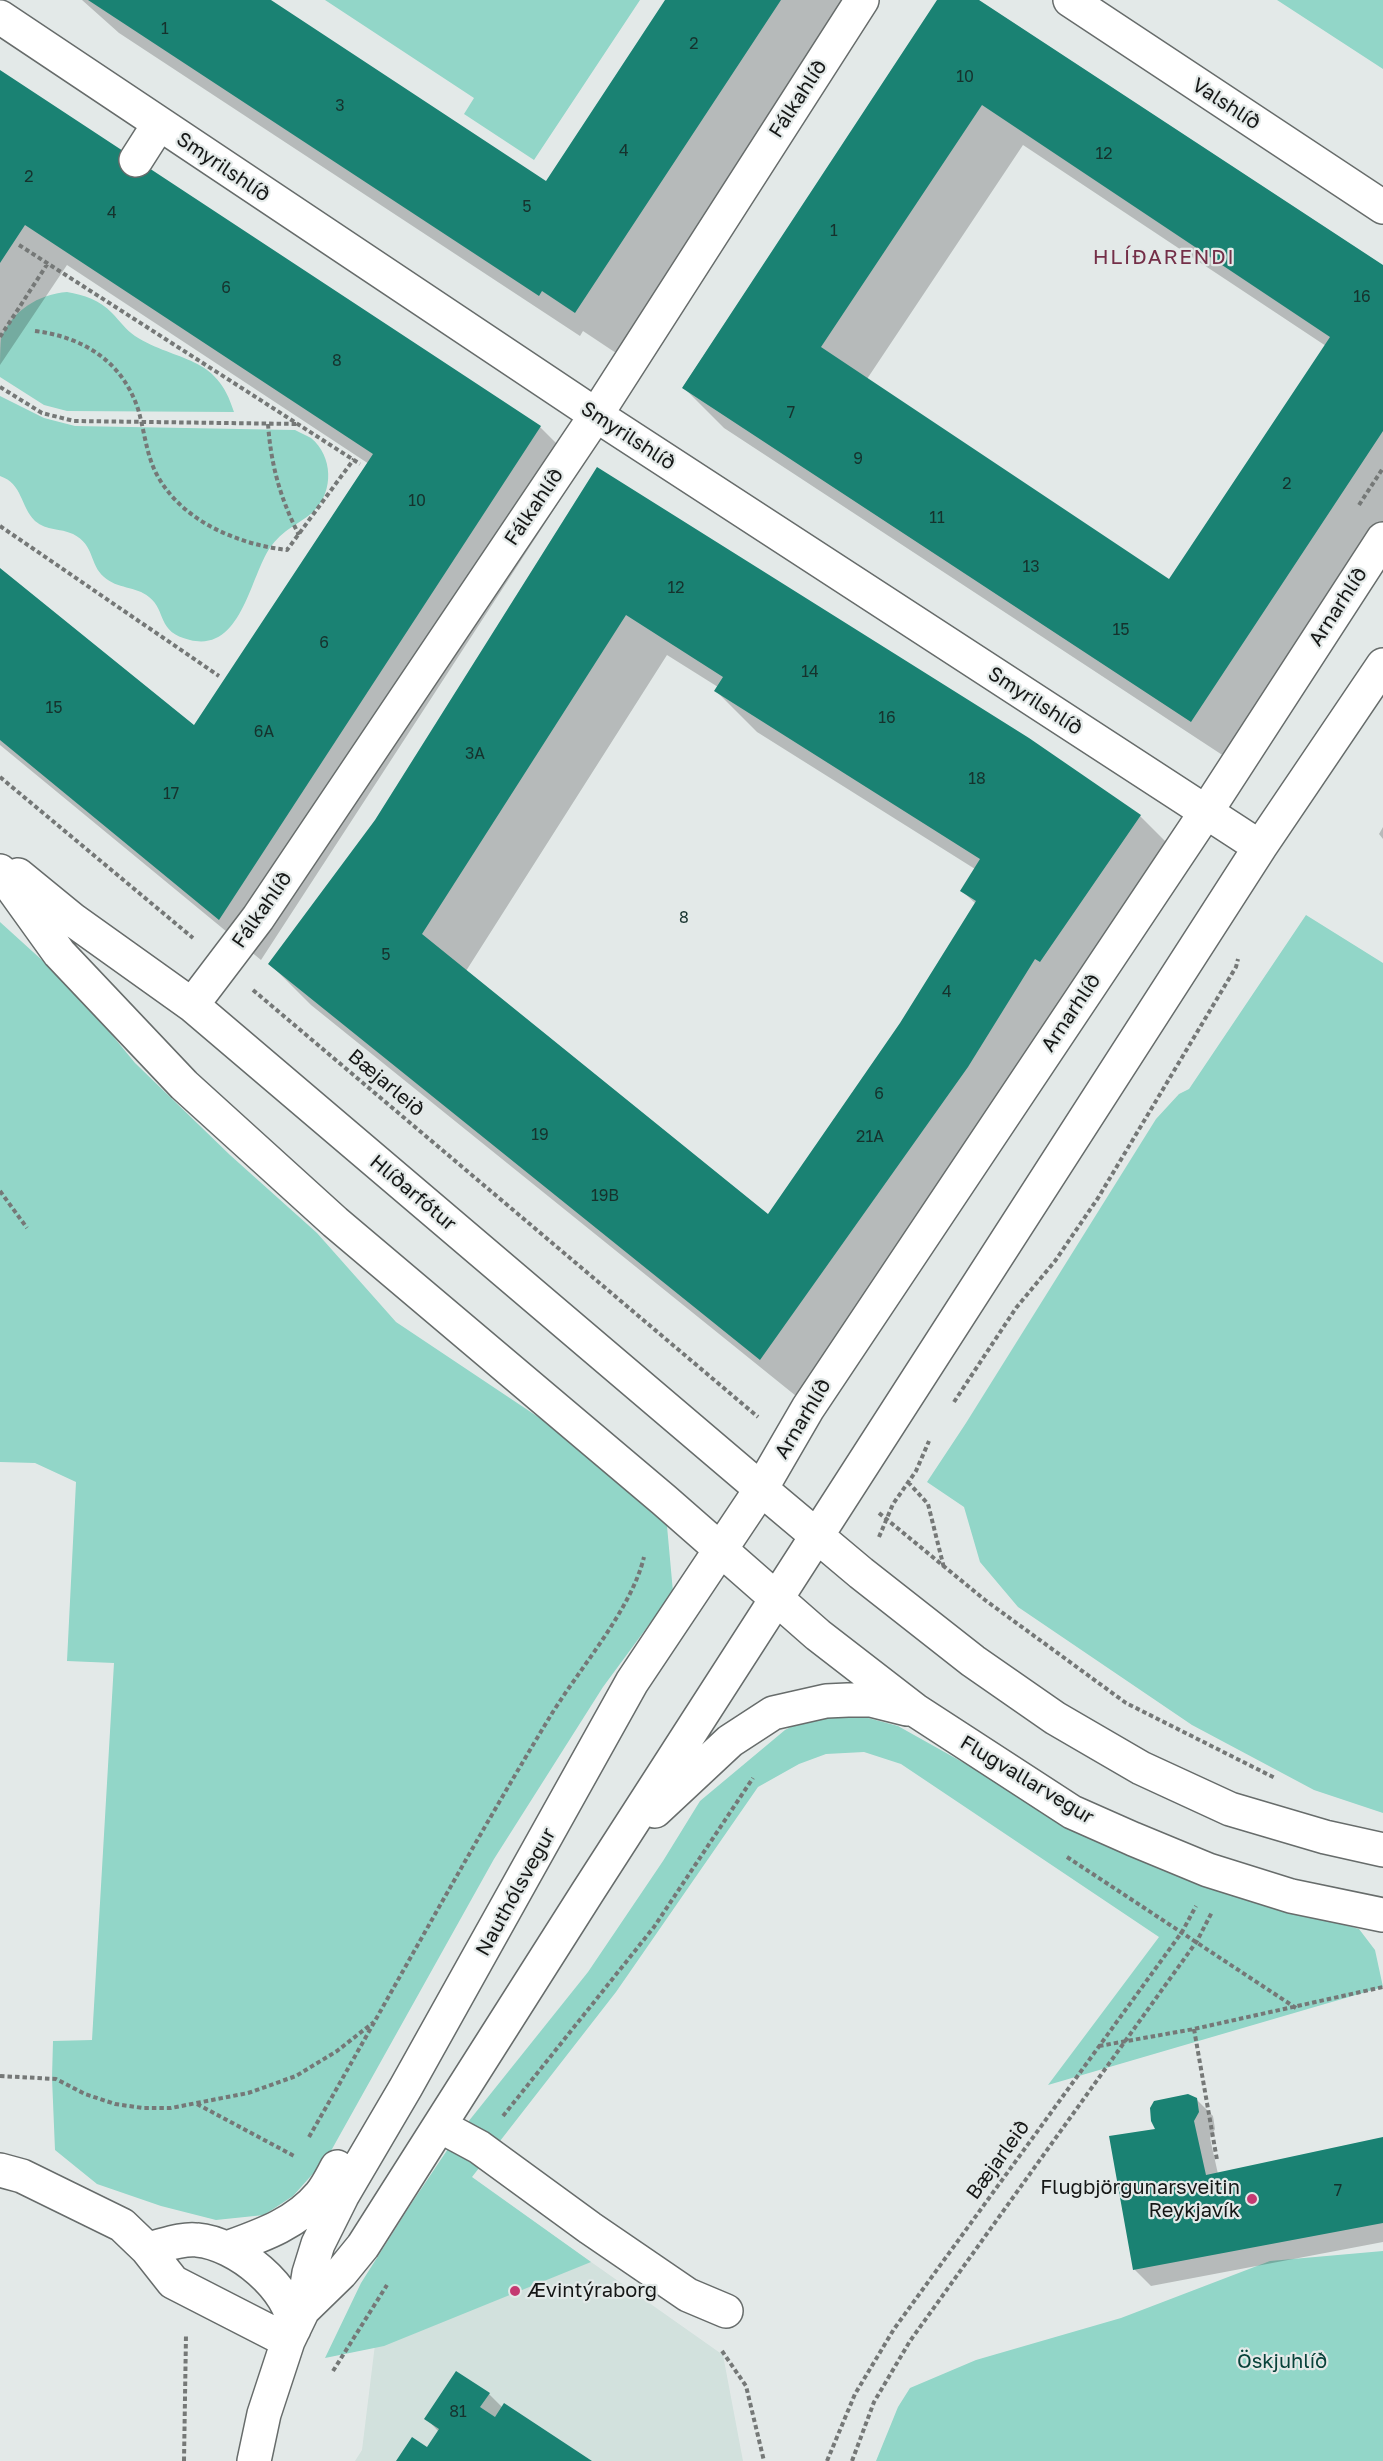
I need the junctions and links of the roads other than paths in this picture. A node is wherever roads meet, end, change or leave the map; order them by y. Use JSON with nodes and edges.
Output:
{"nodes":[{"id":1,"x":862,"y":0,"type":"edge"},
{"id":2,"x":1070,"y":0,"type":"edge"},
{"id":3,"x":0,"y":17,"type":"edge"},
{"id":4,"x":159,"y":124,"type":"junction"},
{"id":5,"x":136,"y":160,"type":"dead end"},
{"id":6,"x":1383,"y":207,"type":"edge"},
{"id":7,"x":596,"y":415,"type":"junction"},
{"id":8,"x":1383,"y":538,"type":"edge"},
{"id":9,"x":1383,"y":665,"type":"edge"},
{"id":10,"x":1206,"y":812,"type":"junction"},
{"id":11,"x":1260,"y":847,"type":"junction"},
{"id":12,"x":0,"y":861,"type":"edge"},
{"id":13,"x":0,"y":871,"type":"edge"},
{"id":14,"x":192,"y":1005,"type":"junction"},
{"id":15,"x":761,"y":1489,"type":"junction"},
{"id":16,"x":818,"y":1537,"type":"junction"},
{"id":17,"x":720,"y":1550,"type":"junction"},
{"id":18,"x":778,"y":1599,"type":"junction"},
{"id":19,"x":915,"y":1710,"type":"junction"},
{"id":20,"x":618,"y":1847,"type":"junction"},
{"id":21,"x":1383,"y":1850,"type":"edge"},
{"id":22,"x":1383,"y":1915,"type":"edge"},
{"id":23,"x":406,"y":2087,"type":"junction"},
{"id":24,"x":440,"y":2126,"type":"junction"},
{"id":25,"x":0,"y":2170,"type":"edge"},
{"id":26,"x":227,"y":2248,"type":"junction"},
{"id":27,"x":147,"y":2249,"type":"junction"},
{"id":28,"x":726,"y":2311,"type":"dead end"},
{"id":29,"x":295,"y":2326,"type":"junction"},
{"id":30,"x":254,"y":2461,"type":"edge"}],
"edges":[{"from":1,"to":7,"type":"street","name":"Fálkahlíð"},
{"from":2,"to":6,"type":"street","name":"Valshlíð"},
{"from":3,"to":4,"type":"street","name":"Smyrilshlíð"},
{"from":4,"to":5,"type":"street"},
{"from":4,"to":7,"type":"street","name":"Smyrilshlíð"},
{"from":7,"to":10,"type":"street","name":"Smyrilshlíð"},
{"from":7,"to":14,"type":"street","name":"Fálkahlíð"},
{"from":8,"to":10,"type":"street","name":"Arnarhlíð"},
{"from":9,"to":11,"type":"street"},
{"from":10,"to":11,"type":"street","name":"Smyrilshlíð"},
{"from":10,"to":15,"type":"street","name":"Arnarhlíð"},
{"from":11,"to":16,"type":"street"},
{"from":12,"to":14,"type":"street","name":"Hlíðarfótur"},
{"from":13,"to":17,"type":"street"},
{"from":14,"to":15,"type":"street","name":"Hlíðarfótur"},
{"from":15,"to":16,"type":"street","name":"Hlíðarfótur"},
{"from":15,"to":17,"type":"street","name":"Nauthólsvegur"},
{"from":16,"to":18,"type":"street","name":"Nauthólsvegur"},
{"from":16,"to":21,"type":"street"},
{"from":17,"to":18,"type":"street","name":"Flugvallarvegur"},
{"from":17,"to":23,"type":"street","name":"Nauthólsvegur"},
{"from":18,"to":19,"type":"street","name":"Flugvallarvegur"},
{"from":18,"to":20,"type":"street","name":"Nauthólsvegur"},
{"from":19,"to":20,"type":"street"},
{"from":19,"to":22,"type":"street","name":"Flugvallarvegur"},
{"from":20,"to":24,"type":"street","name":"Nauthólsvegur"},
{"from":23,"to":26,"type":"street"},
{"from":23,"to":29,"type":"street","name":"Nauthólsvegur"},
{"from":24,"to":28,"type":"street"},
{"from":24,"to":29,"type":"street","name":"Nauthólsvegur"},
{"from":25,"to":27,"type":"street"},
{"from":26,"to":27,"type":"street"},
{"from":26,"to":29,"type":"street"},
{"from":27,"to":29,"type":"street"},
{"from":29,"to":30,"type":"street","name":"Nauthólsvegur"}]}
